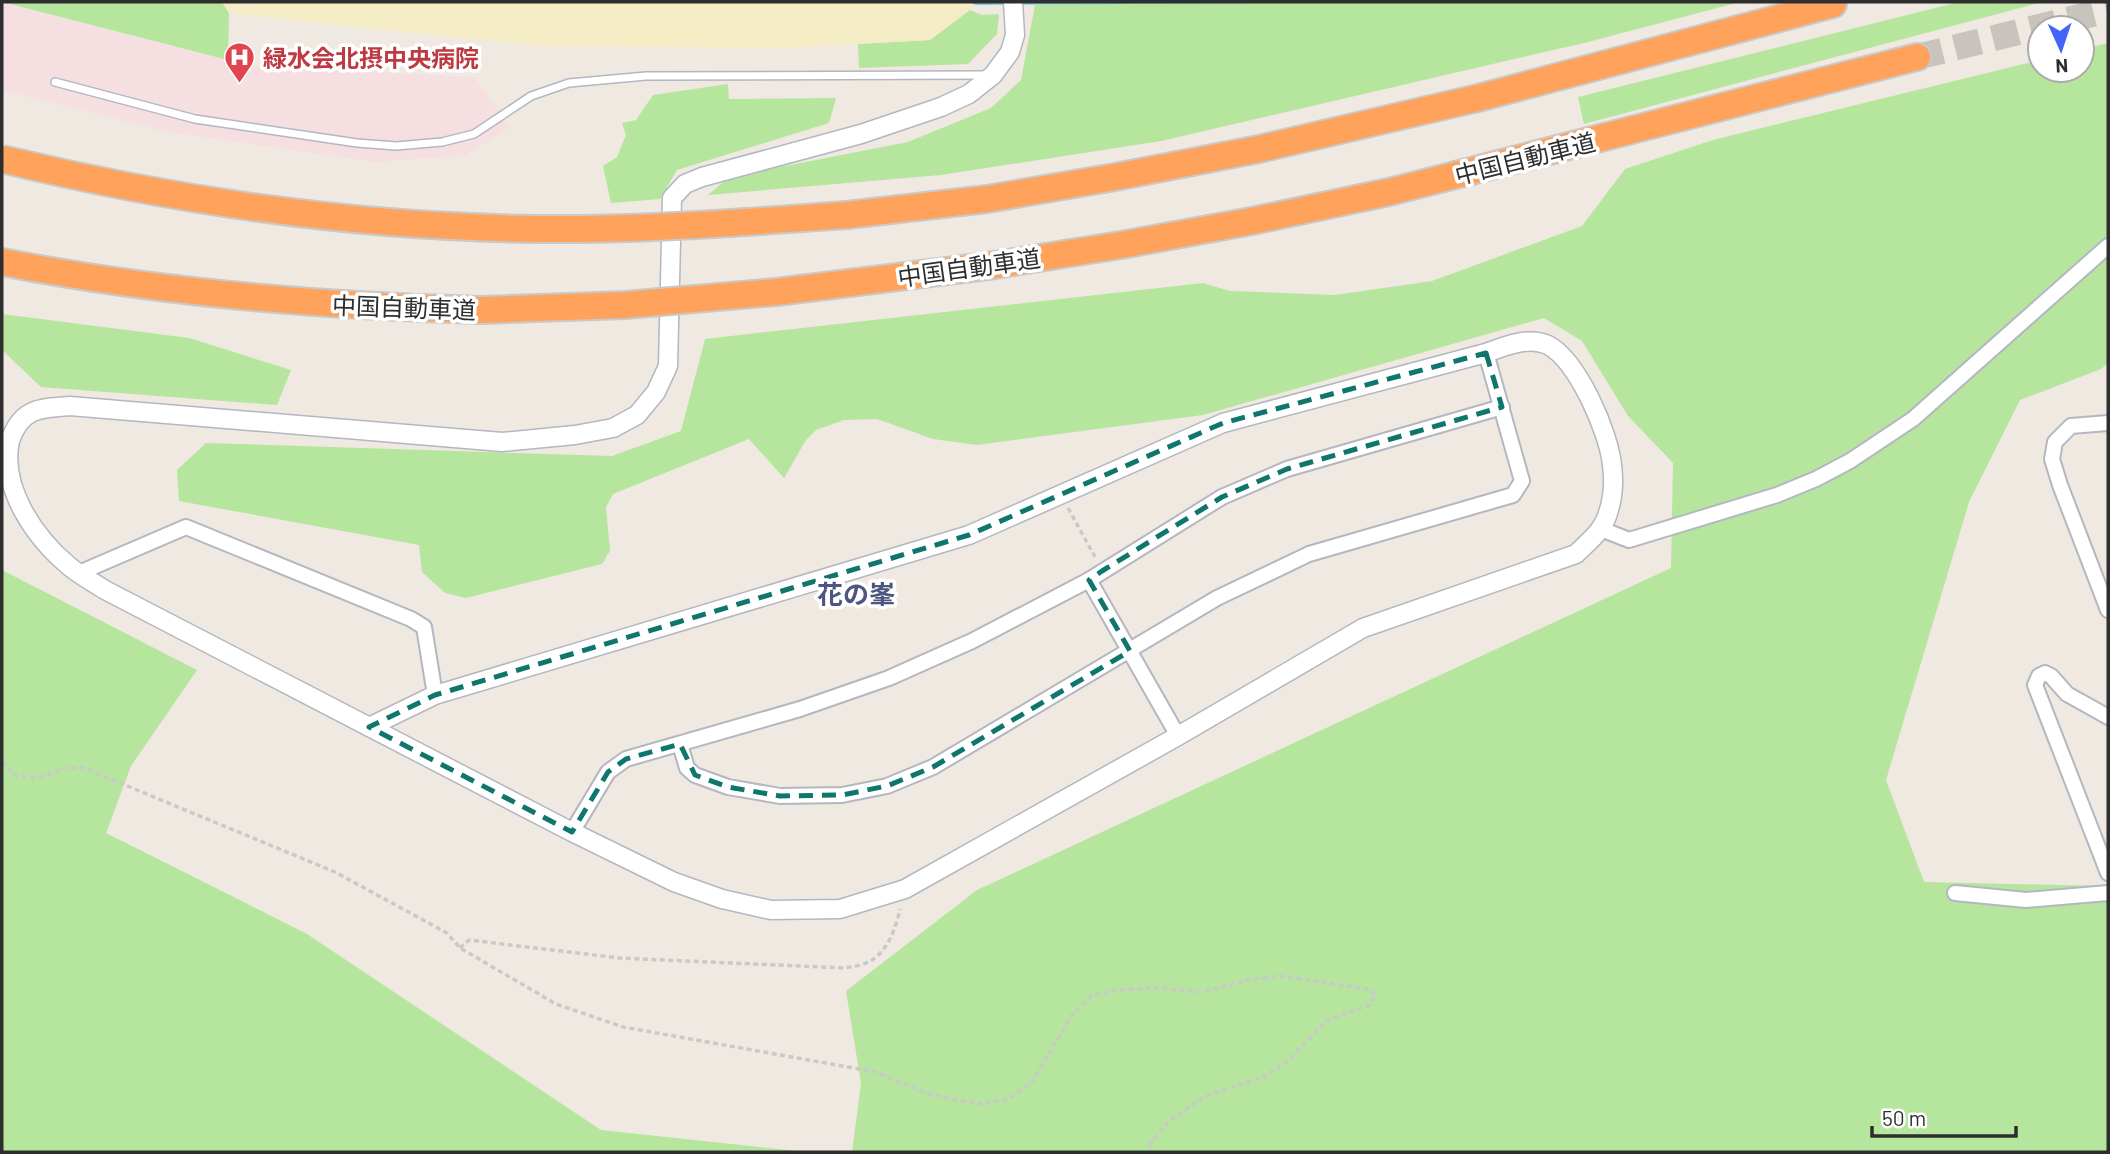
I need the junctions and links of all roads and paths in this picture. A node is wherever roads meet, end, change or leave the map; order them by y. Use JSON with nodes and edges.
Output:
{"nodes":[{"id":1,"x":1013,"y":2,"type":"edge"},
{"id":2,"x":1833,"y":4,"type":"dead end"},
{"id":3,"x":1917,"y":57,"type":"tunnel mouth"},
{"id":4,"x":993,"y":75,"type":"junction"},
{"id":5,"x":55,"y":82,"type":"dead end"},
{"id":6,"x":2,"y":159,"type":"edge"},
{"id":7,"x":2108,"y":246,"type":"edge"},
{"id":8,"x":2,"y":262,"type":"edge"},
{"id":9,"x":1486,"y":353,"type":"junction"},
{"id":10,"x":1502,"y":407,"type":"junction"},
{"id":11,"x":2108,"y":423,"type":"edge"},
{"id":12,"x":1061,"y":495,"type":"junction"},
{"id":13,"x":1601,"y":529,"type":"junction"},
{"id":14,"x":1090,"y":548,"type":"dead end"},
{"id":15,"x":79,"y":573,"type":"junction"},
{"id":16,"x":1089,"y":580,"type":"junction"},
{"id":17,"x":2108,"y":610,"type":"edge"},
{"id":18,"x":1130,"y":651,"type":"junction"},
{"id":19,"x":435,"y":695,"type":"junction"},
{"id":20,"x":2108,"y":717,"type":"edge"},
{"id":21,"x":369,"y":727,"type":"junction"},
{"id":22,"x":1178,"y":736,"type":"junction"},
{"id":23,"x":680,"y":744,"type":"junction"},
{"id":24,"x":2,"y":762,"type":"edge"},
{"id":25,"x":572,"y":832,"type":"junction"},
{"id":26,"x":2108,"y":873,"type":"edge"},
{"id":27,"x":905,"y":889,"type":"junction"},
{"id":28,"x":1955,"y":893,"type":"dead end"},
{"id":29,"x":2108,"y":893,"type":"edge"},
{"id":30,"x":460,"y":948,"type":"junction"},
{"id":31,"x":1150,"y":1152,"type":"edge"}],
"edges":[{"from":1,"to":4,"type":"street"},
{"from":2,"to":6,"type":"highway","bridge":true},
{"from":3,"to":8,"type":"highway","name":"中国自動車道","bridge":true},
{"from":4,"to":5,"type":"lane"},
{"from":4,"to":15,"type":"street"},
{"from":7,"to":13,"type":"street"},
{"from":9,"to":10,"type":"street"},
{"from":9,"to":12,"type":"street"},
{"from":9,"to":13,"type":"street"},
{"from":10,"to":16,"type":"street"},
{"from":10,"to":18,"type":"street"},
{"from":11,"to":17,"type":"street"},
{"from":12,"to":14,"type":"path"},
{"from":12,"to":19,"type":"street"},
{"from":13,"to":22,"type":"street"},
{"from":15,"to":19,"type":"street"},
{"from":15,"to":21,"type":"street"},
{"from":16,"to":18,"type":"street"},
{"from":16,"to":23,"type":"street"},
{"from":18,"to":22,"type":"street"},
{"from":18,"to":23,"type":"street"},
{"from":19,"to":21,"type":"street"},
{"from":20,"to":26,"type":"street"},
{"from":21,"to":25,"type":"street"},
{"from":22,"to":27,"type":"street"},
{"from":23,"to":25,"type":"street"},
{"from":24,"to":30,"type":"path"},
{"from":25,"to":27,"type":"street"},
{"from":27,"to":30,"type":"path"},
{"from":28,"to":29,"type":"street"},
{"from":30,"to":31,"type":"path"}]}
